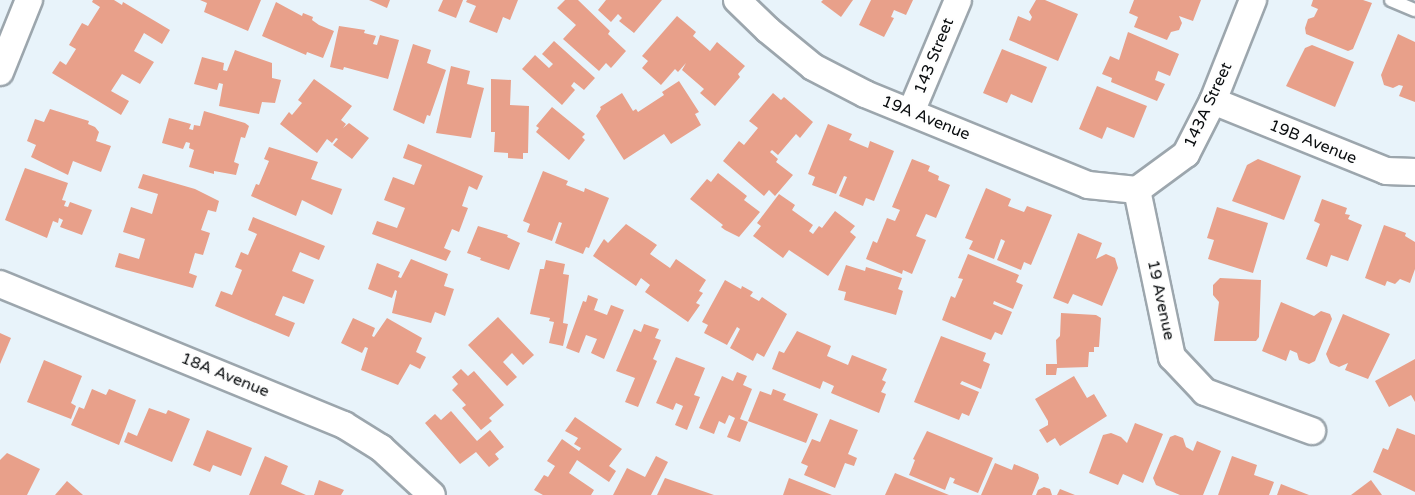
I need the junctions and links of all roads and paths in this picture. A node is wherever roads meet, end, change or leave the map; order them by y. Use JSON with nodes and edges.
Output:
{"nodes":[{"id":1,"x":29,"y":0,"type":"edge"},
{"id":2,"x":737,"y":0,"type":"edge"},
{"id":3,"x":958,"y":0,"type":"edge"},
{"id":4,"x":1252,"y":0,"type":"edge"},
{"id":5,"x":1390,"y":0,"type":"edge"},
{"id":6,"x":1415,"y":10,"type":"edge"},
{"id":7,"x":0,"y":72,"type":"edge"},
{"id":8,"x":1213,"y":101,"type":"junction"},
{"id":9,"x":911,"y":112,"type":"junction"},
{"id":10,"x":1415,"y":172,"type":"edge"},
{"id":11,"x":1137,"y":190,"type":"junction"},
{"id":12,"x":0,"y":284,"type":"edge"},
{"id":13,"x":1312,"y":431,"type":"dead end"},
{"id":14,"x":432,"y":495,"type":"edge"}],
"edges":[{"from":1,"to":7,"type":"street"},
{"from":2,"to":9,"type":"street","name":"19A Avenue"},
{"from":3,"to":9,"type":"street","name":"143 Street"},
{"from":4,"to":8,"type":"street","name":"143A Street"},
{"from":5,"to":6,"type":"lane"},
{"from":8,"to":10,"type":"street","name":"19B Avenue"},
{"from":8,"to":11,"type":"street","name":"143A Street"},
{"from":9,"to":11,"type":"street","name":"19A Avenue"},
{"from":11,"to":13,"type":"street","name":"19 Avenue"},
{"from":12,"to":14,"type":"street","name":"18A Avenue"}]}
